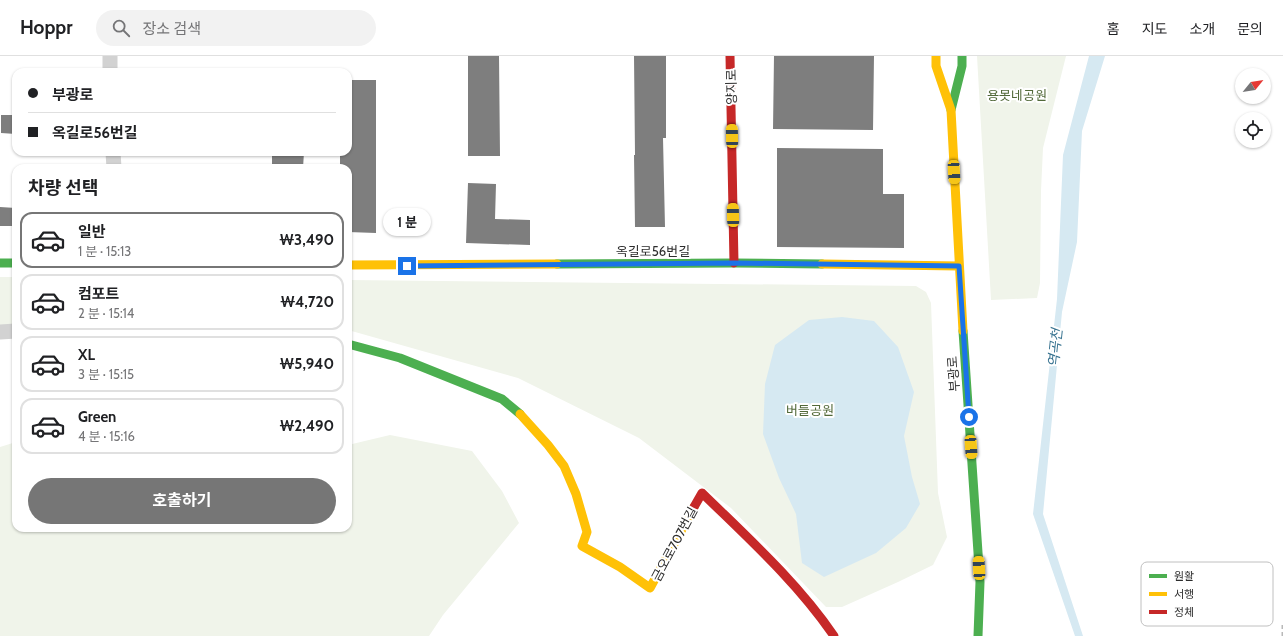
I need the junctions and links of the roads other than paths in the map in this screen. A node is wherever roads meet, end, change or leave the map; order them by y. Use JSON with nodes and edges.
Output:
{"nodes":[{"id":1,"x":110,"y":56,"type":"edge"},
{"id":2,"x":730,"y":56,"type":"edge"},
{"id":3,"x":936,"y":56,"type":"edge"},
{"id":4,"x":962,"y":56,"type":"edge"},
{"id":5,"x":110,"y":68,"type":"edge"},
{"id":6,"x":951,"y":110,"type":"junction"},
{"id":7,"x":0,"y":263,"type":"edge"},
{"id":8,"x":12,"y":263,"type":"edge"},
{"id":9,"x":734,"y":263,"type":"junction"},
{"id":10,"x":352,"y":265,"type":"edge"},
{"id":11,"x":959,"y":266,"type":"junction"},
{"id":12,"x":0,"y":332,"type":"edge"},
{"id":13,"x":12,"y":332,"type":"edge"},
{"id":14,"x":352,"y":345,"type":"edge"},
{"id":15,"x":834,"y":636,"type":"edge"},
{"id":16,"x":978,"y":636,"type":"edge"}],
"edges":[{"from":1,"to":5,"type":"street"},
{"from":2,"to":9,"type":"street","name":"양지로"},
{"from":3,"to":6,"type":"street","name":"부광로"},
{"from":4,"to":6,"type":"street","name":"부광로"},
{"from":6,"to":11,"type":"street","name":"부광로"},
{"from":7,"to":8,"type":"street"},
{"from":9,"to":10,"type":"street","name":"옥길로56번길"},
{"from":9,"to":11,"type":"street","name":"옥길로56번길"},
{"from":11,"to":16,"type":"street","name":"부광로"},
{"from":12,"to":13,"type":"street"},
{"from":14,"to":15,"type":"street","name":"금오로707번길"}]}
